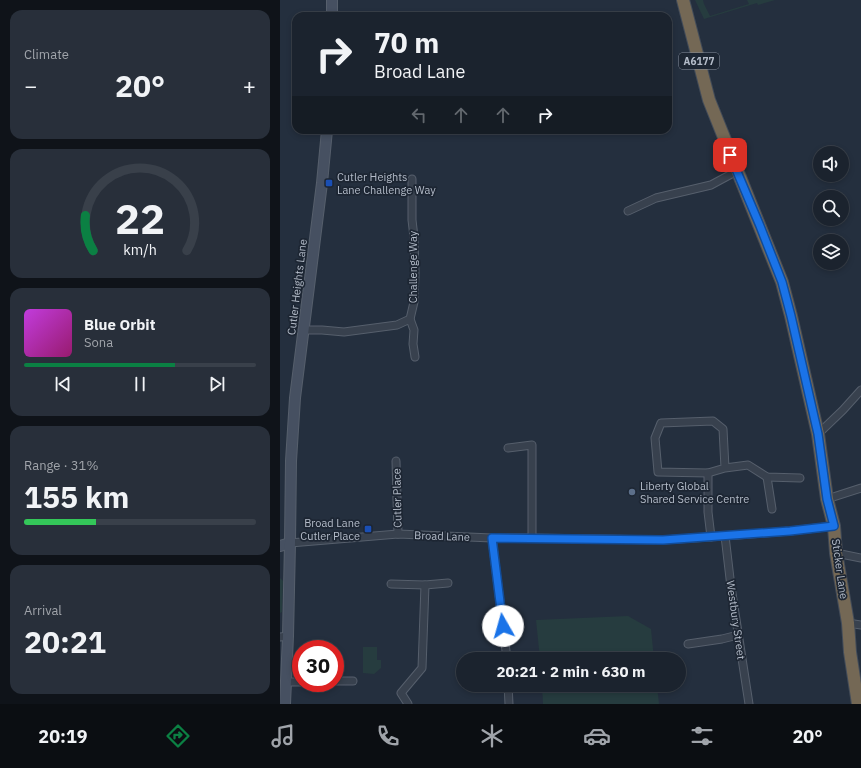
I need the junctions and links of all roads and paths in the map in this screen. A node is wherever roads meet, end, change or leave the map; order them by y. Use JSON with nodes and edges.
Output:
{"nodes":[{"id":1,"x":332,"y":0,"type":"edge"},
{"id":2,"x":683,"y":0,"type":"edge"},
{"id":3,"x":332,"y":12,"type":"edge"},
{"id":4,"x":327,"y":134,"type":"edge"},
{"id":5,"x":737,"y":171,"type":"junction"},
{"id":6,"x":412,"y":179,"type":"dead end"},
{"id":7,"x":628,"y":211,"type":"dead end"},
{"id":8,"x":410,"y":319,"type":"junction"},
{"id":9,"x":304,"y":330,"type":"junction"},
{"id":10,"x":415,"y":357,"type":"dead end"},
{"id":11,"x":861,"y":390,"type":"edge"},
{"id":12,"x":818,"y":434,"type":"junction"},
{"id":13,"x":508,"y":448,"type":"dead end"},
{"id":14,"x":396,"y":461,"type":"dead end"},
{"id":15,"x":725,"y":468,"type":"junction"},
{"id":16,"x":708,"y":473,"type":"junction"},
{"id":17,"x":767,"y":477,"type":"junction"},
{"id":18,"x":800,"y":478,"type":"dead end"},
{"id":19,"x":861,"y":488,"type":"edge"},
{"id":20,"x":827,"y":499,"type":"junction"},
{"id":21,"x":772,"y":509,"type":"dead end"},
{"id":22,"x":834,"y":526,"type":"junction"},
{"id":23,"x":398,"y":534,"type":"junction"},
{"id":24,"x":725,"y":536,"type":"junction"},
{"id":25,"x":711,"y":537,"type":"junction"},
{"id":26,"x":492,"y":538,"type":"junction"},
{"id":27,"x":532,"y":538,"type":"junction"},
{"id":28,"x":290,"y":543,"type":"junction"},
{"id":29,"x":280,"y":546,"type":"edge"},
{"id":30,"x":836,"y":553,"type":"junction"},
{"id":31,"x":861,"y":558,"type":"edge"},
{"id":32,"x":448,"y":583,"type":"dead end"},
{"id":33,"x":391,"y":584,"type":"dead end"},
{"id":34,"x":425,"y":585,"type":"junction"},
{"id":35,"x":848,"y":623,"type":"junction"},
{"id":36,"x":861,"y":625,"type":"edge"},
{"id":37,"x":738,"y":635,"type":"junction"},
{"id":38,"x":284,"y":637,"type":"edge"},
{"id":39,"x":688,"y":644,"type":"dead end"},
{"id":40,"x":505,"y":652,"type":"edge"},
{"id":41,"x":344,"y":681,"type":"edge"},
{"id":42,"x":353,"y":681,"type":"dead end"},
{"id":43,"x":285,"y":682,"type":"junction"},
{"id":44,"x":292,"y":682,"type":"edge"},
{"id":45,"x":508,"y":692,"type":"edge"},
{"id":46,"x":285,"y":704,"type":"edge"},
{"id":47,"x":408,"y":704,"type":"edge"},
{"id":48,"x":509,"y":704,"type":"edge"},
{"id":49,"x":749,"y":704,"type":"edge"},
{"id":50,"x":858,"y":704,"type":"edge"}],
"edges":[{"from":1,"to":3,"type":"street"},
{"from":2,"to":5,"type":"highway","name":"Sticker Lane","number":"A6177"},
{"from":4,"to":9,"type":"street","name":"Cutler Heights Lane"},
{"from":5,"to":7,"type":"street"},
{"from":5,"to":12,"type":"highway","name":"Sticker Lane","number":"A6177"},
{"from":6,"to":8,"type":"street","name":"Challenge Way"},
{"from":8,"to":9,"type":"street","name":"Challenge Way"},
{"from":8,"to":10,"type":"street"},
{"from":9,"to":28,"type":"street","name":"Cutler Heights Lane"},
{"from":11,"to":12,"type":"street"},
{"from":12,"to":20,"type":"highway","name":"Sticker Lane","number":"A6177"},
{"from":13,"to":27,"type":"street"},
{"from":14,"to":23,"type":"street","name":"Cutler Place"},
{"from":15,"to":16,"type":"street"},
{"from":15,"to":16,"type":"street"},
{"from":15,"to":17,"type":"street"},
{"from":16,"to":25,"type":"street"},
{"from":17,"to":18,"type":"street"},
{"from":17,"to":21,"type":"street"},
{"from":19,"to":20,"type":"street"},
{"from":20,"to":22,"type":"highway","name":"Sticker Lane","number":"A6177"},
{"from":22,"to":24,"type":"street","name":"Broad Lane"},
{"from":22,"to":30,"type":"highway","name":"Sticker Lane","number":"A6177"},
{"from":23,"to":26,"type":"street","name":"Broad Lane"},
{"from":23,"to":28,"type":"street","name":"Broad Lane"},
{"from":24,"to":25,"type":"street","name":"Broad Lane"},
{"from":24,"to":37,"type":"street","name":"Westbury Street"},
{"from":25,"to":27,"type":"street","name":"Broad Lane"},
{"from":26,"to":27,"type":"street","name":"Broad Lane"},
{"from":26,"to":40,"type":"street"},
{"from":28,"to":29,"type":"street"},
{"from":28,"to":38,"type":"street","name":"Cutler Heights Lane"},
{"from":30,"to":31,"type":"street"},
{"from":30,"to":35,"type":"highway","name":"Sticker Lane","number":"A6177"},
{"from":32,"to":34,"type":"street"},
{"from":33,"to":34,"type":"street"},
{"from":34,"to":47,"type":"street"},
{"from":35,"to":36,"type":"street"},
{"from":35,"to":50,"type":"highway","name":"Sticker Lane","number":"A6177"},
{"from":37,"to":39,"type":"street"},
{"from":37,"to":49,"type":"street","name":"Westbury Street"},
{"from":38,"to":43,"type":"street","name":"Cutler Heights Lane"},
{"from":41,"to":42,"type":"street"},
{"from":43,"to":44,"type":"street"},
{"from":43,"to":46,"type":"street","name":"Cutler Heights Lane"},
{"from":45,"to":48,"type":"street"}]}
